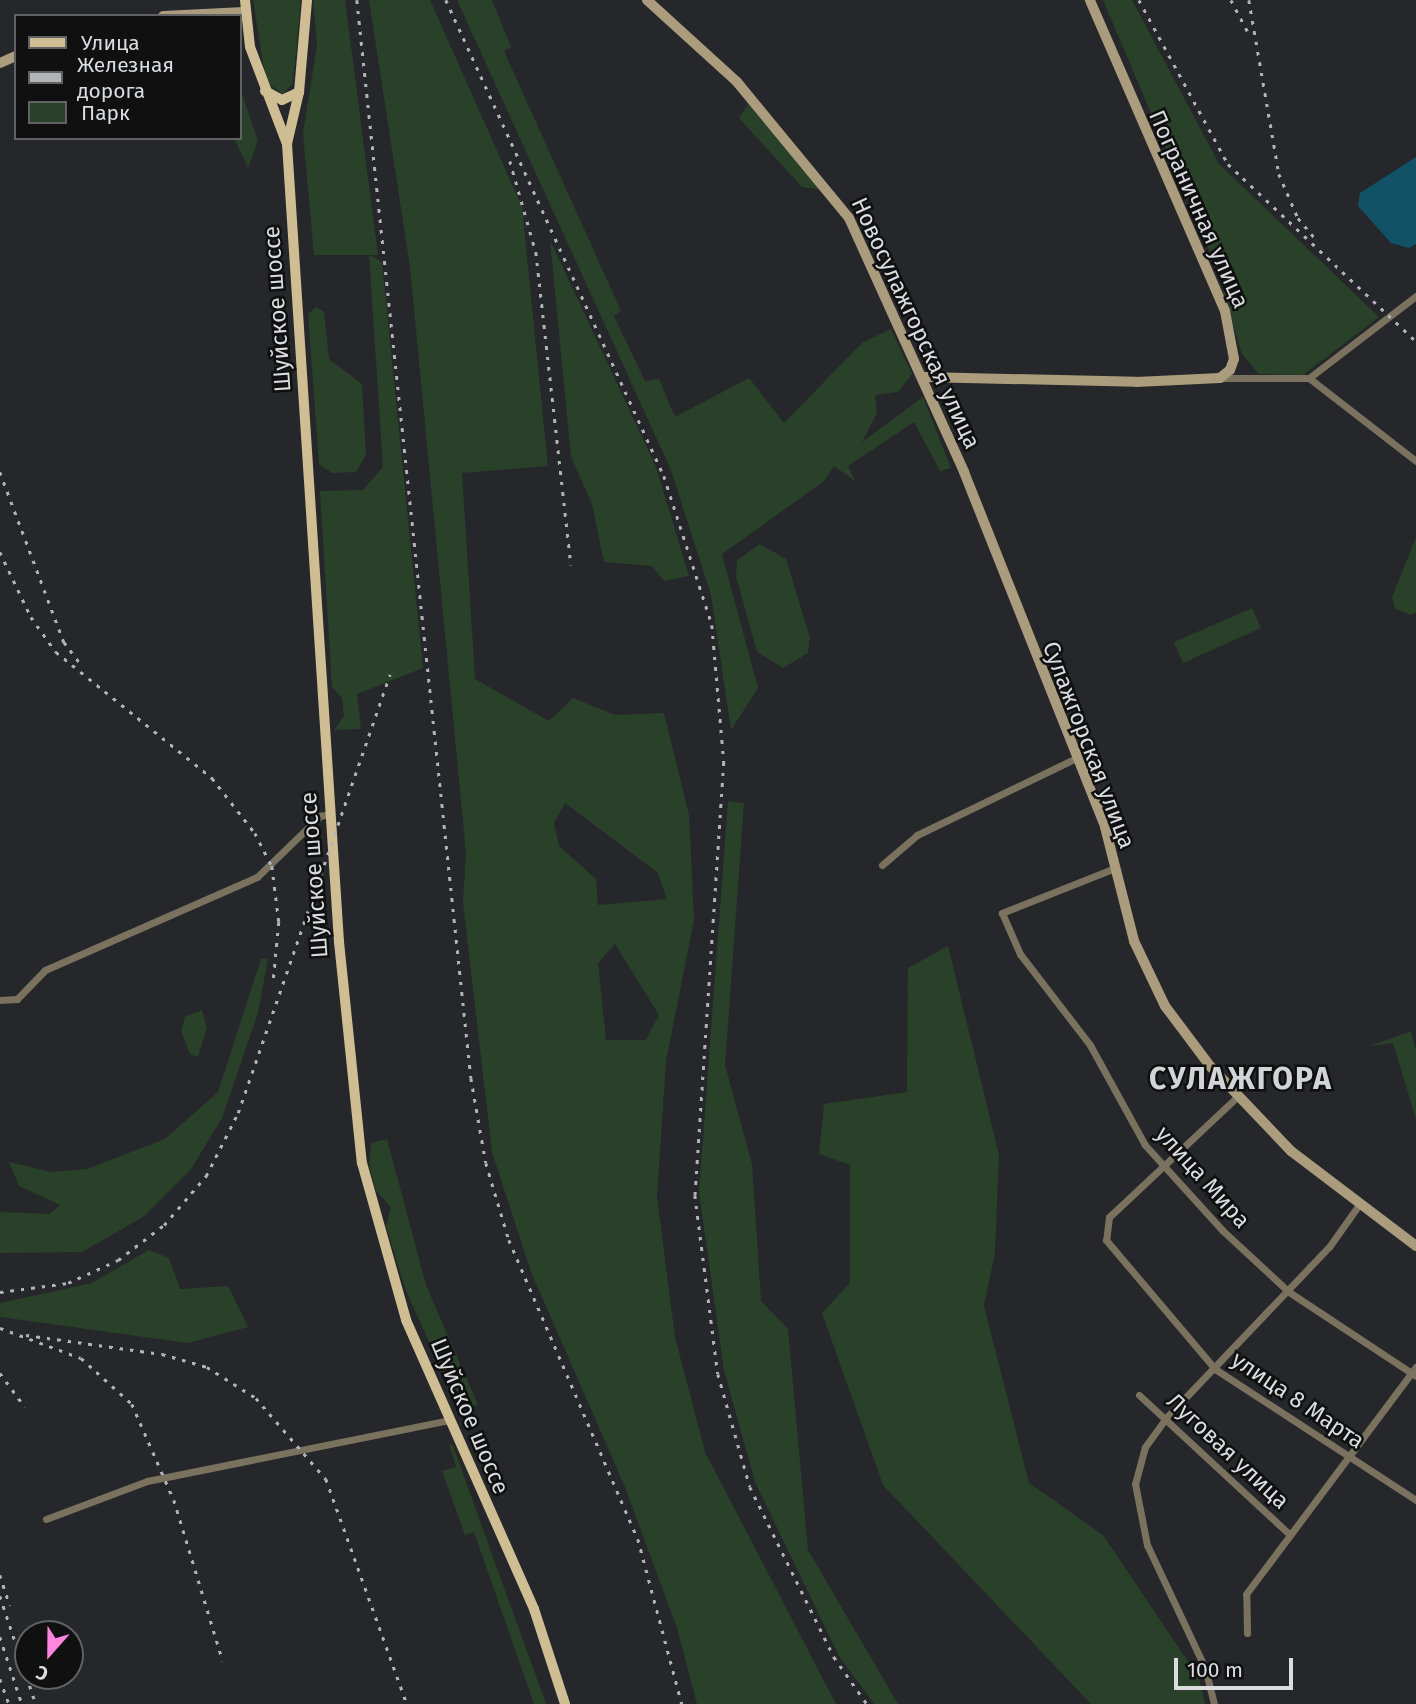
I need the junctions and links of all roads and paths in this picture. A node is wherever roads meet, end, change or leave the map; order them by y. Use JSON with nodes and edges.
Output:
{"nodes":[{"id":1,"x":245,"y":0,"type":"edge"},
{"id":2,"x":307,"y":0,"type":"edge"},
{"id":3,"x":647,"y":0,"type":"edge"},
{"id":4,"x":1090,"y":0,"type":"edge"},
{"id":5,"x":244,"y":12,"type":"junction"},
{"id":6,"x":204,"y":14,"type":"edge"},
{"id":7,"x":263,"y":90,"type":"junction"},
{"id":8,"x":299,"y":92,"type":"junction"},
{"id":9,"x":287,"y":144,"type":"junction"},
{"id":10,"x":1416,"y":296,"type":"edge"},
{"id":11,"x":923,"y":377,"type":"junction"},
{"id":12,"x":1220,"y":378,"type":"junction"},
{"id":13,"x":1309,"y":378,"type":"junction"},
{"id":14,"x":1416,"y":461,"type":"edge"},
{"id":15,"x":968,"y":485,"type":"joint"},
{"id":16,"x":1078,"y":757,"type":"junction"},
{"id":17,"x":330,"y":814,"type":"junction"},
{"id":18,"x":882,"y":865,"type":"dead end"},
{"id":19,"x":1115,"y":868,"type":"junction"},
{"id":20,"x":0,"y":1000,"type":"edge"},
{"id":21,"x":1238,"y":1096,"type":"junction"},
{"id":22,"x":1164,"y":1164,"type":"junction"},
{"id":23,"x":1358,"y":1206,"type":"junction"},
{"id":24,"x":1416,"y":1246,"type":"edge"},
{"id":25,"x":1289,"y":1292,"type":"junction"},
{"id":26,"x":1215,"y":1369,"type":"junction"},
{"id":27,"x":1414,"y":1372,"type":"edge"},
{"id":28,"x":1139,"y":1395,"type":"dead end"},
{"id":29,"x":1165,"y":1419,"type":"junction"},
{"id":30,"x":449,"y":1420,"type":"junction"},
{"id":31,"x":1350,"y":1459,"type":"junction"},
{"id":32,"x":1416,"y":1500,"type":"edge"},
{"id":33,"x":46,"y":1519,"type":"dead end"},
{"id":34,"x":1290,"y":1535,"type":"junction"},
{"id":35,"x":1247,"y":1633,"type":"dead end"},
{"id":36,"x":565,"y":1704,"type":"edge"},
{"id":37,"x":1214,"y":1704,"type":"edge"}],
"edges":[{"from":1,"to":5,"type":"main road","name":"Шуйское шоссе"},
{"from":2,"to":8,"type":"main road"},
{"from":3,"to":11,"type":"main road","name":"Новосулажгорская улица"},
{"from":4,"to":12,"type":"main road","name":"Пограничная улица"},
{"from":5,"to":6,"type":"main road"},
{"from":5,"to":7,"type":"main road","name":"Шуйское шоссе"},
{"from":7,"to":8,"type":"main road"},
{"from":7,"to":9,"type":"main road","name":"Шуйское шоссе"},
{"from":8,"to":9,"type":"main road"},
{"from":9,"to":17,"type":"main road","name":"Шуйское шоссе"},
{"from":10,"to":13,"type":"street"},
{"from":11,"to":12,"type":"main road"},
{"from":11,"to":15,"type":"main road","name":"Новосулажгорская улица"},
{"from":12,"to":13,"type":"street"},
{"from":13,"to":14,"type":"street"},
{"from":15,"to":16,"type":"main road","name":"Сулажгорская улица"},
{"from":16,"to":18,"type":"street"},
{"from":16,"to":19,"type":"main road","name":"Сулажгорская улица"},
{"from":17,"to":20,"type":"street"},
{"from":17,"to":30,"type":"main road","name":"Шуйское шоссе"},
{"from":19,"to":21,"type":"main road","name":"Сулажгорская улица"},
{"from":19,"to":22,"type":"street","name":"улица Мира"},
{"from":21,"to":22,"type":"street"},
{"from":21,"to":23,"type":"main road","name":"Сулажгорская улица"},
{"from":22,"to":25,"type":"street","name":"улица Мира"},
{"from":22,"to":26,"type":"street","name":"улица 8 Марта"},
{"from":23,"to":24,"type":"main road","name":"Сулажгорская улица"},
{"from":23,"to":25,"type":"street"},
{"from":25,"to":26,"type":"street"},
{"from":25,"to":27,"type":"street","name":"улица Мира"},
{"from":26,"to":29,"type":"street"},
{"from":26,"to":31,"type":"street","name":"улица 8 Марта"},
{"from":27,"to":31,"type":"street"},
{"from":28,"to":29,"type":"street","name":"Луговая улица"},
{"from":29,"to":34,"type":"street","name":"Луговая улица"},
{"from":29,"to":37,"type":"street"},
{"from":30,"to":33,"type":"street"},
{"from":30,"to":36,"type":"main road","name":"Шуйское шоссе"},
{"from":31,"to":32,"type":"street","name":"улица 8 Марта"},
{"from":31,"to":34,"type":"street"},
{"from":34,"to":35,"type":"street"}]}
